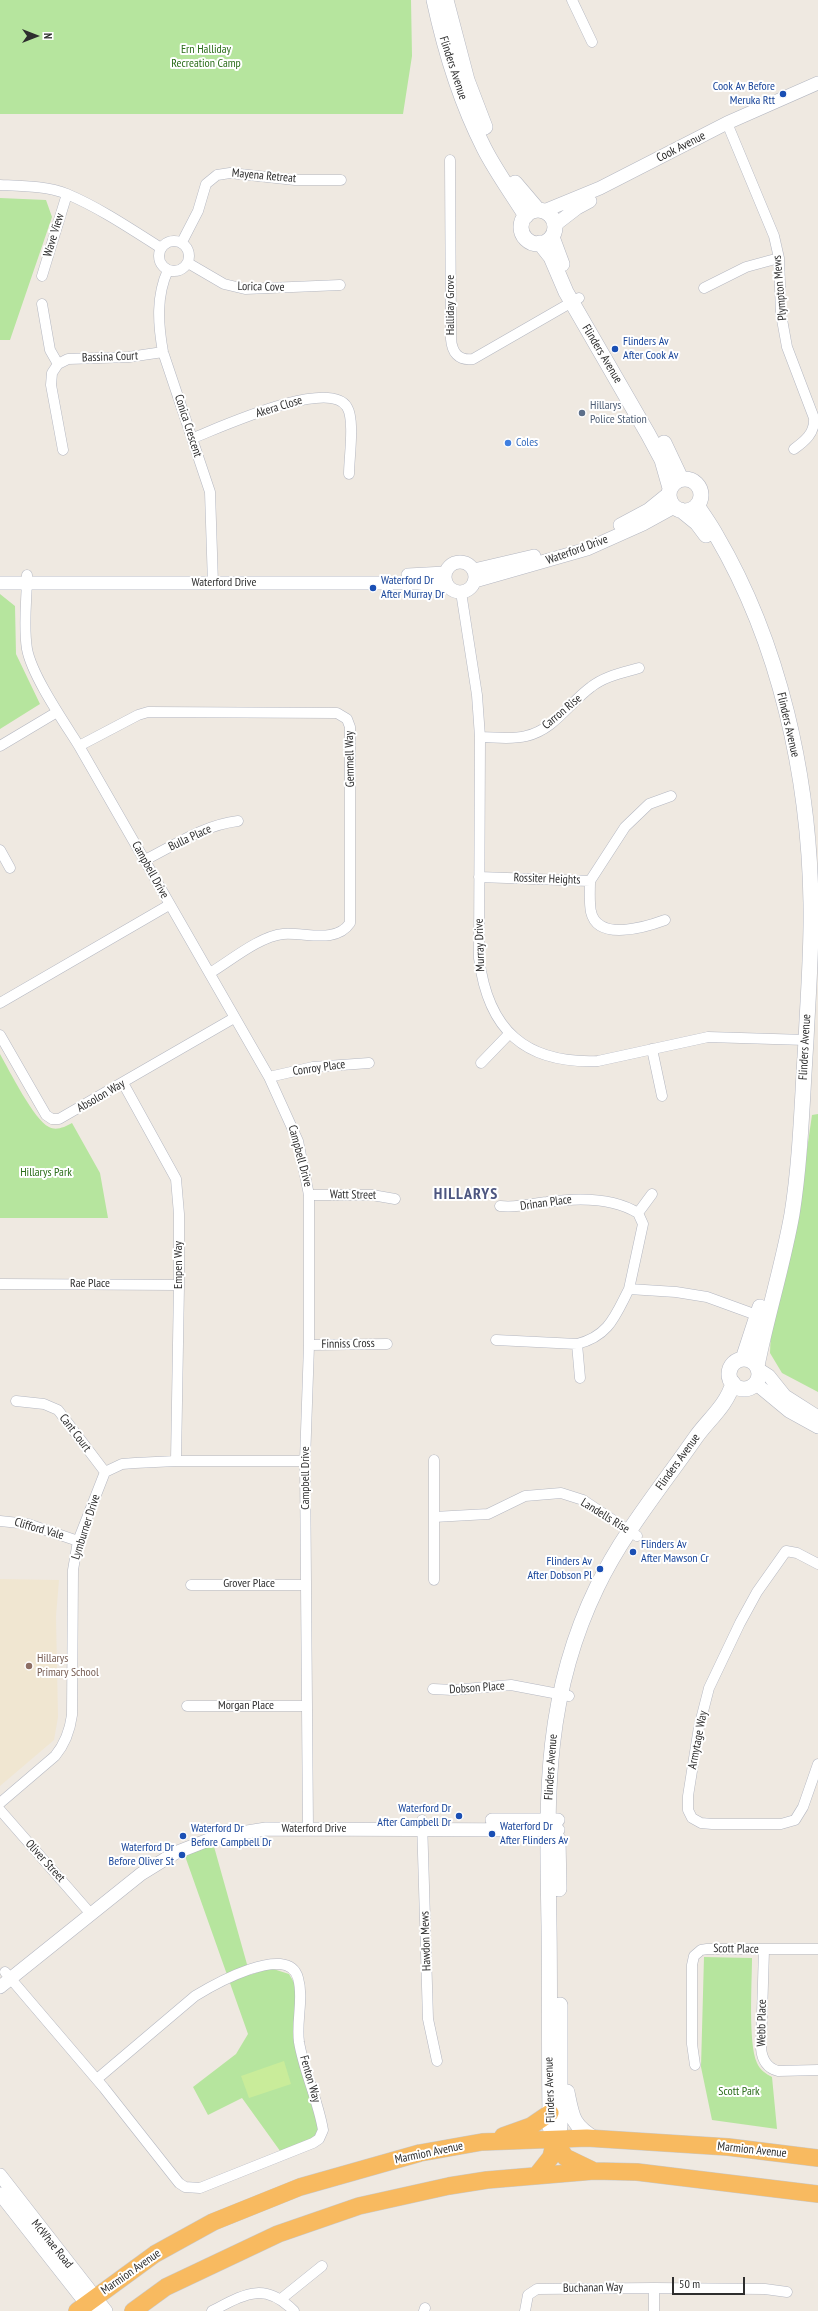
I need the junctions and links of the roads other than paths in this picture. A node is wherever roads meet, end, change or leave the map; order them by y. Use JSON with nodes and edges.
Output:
{"nodes":[{"id":1,"x":434,"y":0,"type":"edge"},
{"id":2,"x":446,"y":0,"type":"edge"},
{"id":3,"x":572,"y":0,"type":"edge"},
{"id":4,"x":592,"y":42,"type":"dead end"},
{"id":5,"x":818,"y":83,"type":"edge"},
{"id":6,"x":818,"y":89,"type":"edge"},
{"id":7,"x":728,"y":126,"type":"junction"},
{"id":8,"x":450,"y":160,"type":"dead end"},
{"id":9,"x":341,"y":180,"type":"dead end"},
{"id":10,"x":0,"y":185,"type":"edge"},
{"id":11,"x":66,"y":194,"type":"junction"},
{"id":12,"x":536,"y":212,"type":"junction"},
{"id":13,"x":549,"y":235,"type":"junction"},
{"id":14,"x":182,"y":242,"type":"junction"},
{"id":15,"x":161,"y":248,"type":"junction"},
{"id":16,"x":779,"y":258,"type":"junction"},
{"id":17,"x":188,"y":263,"type":"junction"},
{"id":18,"x":168,"y":270,"type":"junction"},
{"id":19,"x":42,"y":276,"type":"dead end"},
{"id":20,"x":340,"y":284,"type":"dead end"},
{"id":21,"x":704,"y":288,"type":"dead end"},
{"id":22,"x":576,"y":300,"type":"junction"},
{"id":23,"x":42,"y":304,"type":"dead end"},
{"id":24,"x":163,"y":352,"type":"junction"},
{"id":25,"x":58,"y":364,"type":"junction"},
{"id":26,"x":193,"y":438,"type":"junction"},
{"id":27,"x":794,"y":449,"type":"dead end"},
{"id":28,"x":63,"y":450,"type":"dead end"},
{"id":29,"x":349,"y":474,"type":"dead end"},
{"id":30,"x":675,"y":495,"type":"junction"},
{"id":31,"x":697,"y":505,"type":"junction"},
{"id":32,"x":445,"y":573,"type":"junction"},
{"id":33,"x":0,"y":575,"type":"edge"},
{"id":34,"x":474,"y":576,"type":"junction"},
{"id":35,"x":27,"y":579,"type":"junction"},
{"id":36,"x":213,"y":580,"type":"junction"},
{"id":37,"x":0,"y":583,"type":"edge"},
{"id":38,"x":448,"y":586,"type":"junction"},
{"id":39,"x":461,"y":592,"type":"junction"},
{"id":40,"x":639,"y":668,"type":"dead end"},
{"id":41,"x":57,"y":712,"type":"junction"},
{"id":42,"x":480,"y":737,"type":"junction"},
{"id":43,"x":0,"y":746,"type":"edge"},
{"id":44,"x":79,"y":746,"type":"junction"},
{"id":45,"x":671,"y":796,"type":"dead end"},
{"id":46,"x":238,"y":821,"type":"dead end"},
{"id":47,"x":0,"y":850,"type":"edge"},
{"id":48,"x":145,"y":860,"type":"junction"},
{"id":49,"x":10,"y":868,"type":"dead end"},
{"id":50,"x":479,"y":878,"type":"junction"},
{"id":51,"x":590,"y":881,"type":"junction"},
{"id":52,"x":170,"y":905,"type":"junction"},
{"id":53,"x":665,"y":920,"type":"dead end"},
{"id":54,"x":210,"y":973,"type":"junction"},
{"id":55,"x":0,"y":1003,"type":"edge"},
{"id":56,"x":234,"y":1018,"type":"junction"},
{"id":57,"x":509,"y":1034,"type":"junction"},
{"id":58,"x":0,"y":1035,"type":"edge"},
{"id":59,"x":801,"y":1040,"type":"junction"},
{"id":60,"x":652,"y":1049,"type":"junction"},
{"id":61,"x":369,"y":1063,"type":"dead end"},
{"id":62,"x":481,"y":1063,"type":"dead end"},
{"id":63,"x":269,"y":1077,"type":"junction"},
{"id":64,"x":123,"y":1083,"type":"junction"},
{"id":65,"x":662,"y":1096,"type":"dead end"},
{"id":66,"x":652,"y":1194,"type":"dead end"},
{"id":67,"x":309,"y":1195,"type":"junction"},
{"id":68,"x":396,"y":1199,"type":"dead end"},
{"id":69,"x":500,"y":1206,"type":"dead end"},
{"id":70,"x":638,"y":1213,"type":"junction"},
{"id":71,"x":0,"y":1284,"type":"edge"},
{"id":72,"x":179,"y":1285,"type":"junction"},
{"id":73,"x":629,"y":1289,"type":"junction"},
{"id":74,"x":762,"y":1317,"type":"junction"},
{"id":75,"x":496,"y":1340,"type":"dead end"},
{"id":76,"x":387,"y":1344,"type":"dead end"},
{"id":77,"x":577,"y":1344,"type":"junction"},
{"id":78,"x":309,"y":1345,"type":"junction"},
{"id":79,"x":753,"y":1365,"type":"junction"},
{"id":80,"x":580,"y":1378,"type":"dead end"},
{"id":81,"x":743,"y":1386,"type":"junction"},
{"id":82,"x":16,"y":1401,"type":"dead end"},
{"id":83,"x":818,"y":1417,"type":"edge"},
{"id":84,"x":818,"y":1427,"type":"edge"},
{"id":85,"x":434,"y":1460,"type":"dead end"},
{"id":86,"x":176,"y":1461,"type":"junction"},
{"id":87,"x":305,"y":1461,"type":"junction"},
{"id":88,"x":105,"y":1472,"type":"junction"},
{"id":89,"x":434,"y":1516,"type":"junction"},
{"id":90,"x":0,"y":1521,"type":"edge"},
{"id":91,"x":633,"y":1533,"type":"junction"},
{"id":92,"x":78,"y":1541,"type":"junction"},
{"id":93,"x":818,"y":1564,"type":"edge"},
{"id":94,"x":434,"y":1580,"type":"dead end"},
{"id":95,"x":191,"y":1584,"type":"dead end"},
{"id":96,"x":306,"y":1584,"type":"junction"},
{"id":97,"x":433,"y":1689,"type":"dead end"},
{"id":98,"x":564,"y":1695,"type":"junction"},
{"id":99,"x":187,"y":1706,"type":"dead end"},
{"id":100,"x":306,"y":1706,"type":"junction"},
{"id":101,"x":818,"y":1764,"type":"edge"},
{"id":102,"x":0,"y":1803,"type":"edge"},
{"id":103,"x":0,"y":1810,"type":"edge"},
{"id":104,"x":308,"y":1825,"type":"junction"},
{"id":105,"x":422,"y":1825,"type":"junction"},
{"id":106,"x":553,"y":1825,"type":"junction"},
{"id":107,"x":87,"y":1910,"type":"junction"},
{"id":108,"x":818,"y":1949,"type":"edge"},
{"id":109,"x":764,"y":1950,"type":"junction"},
{"id":110,"x":5,"y":1976,"type":"edge"},
{"id":111,"x":0,"y":1987,"type":"edge"},
{"id":112,"x":560,"y":2012,"type":"junction"},
{"id":113,"x":437,"y":2061,"type":"dead end"},
{"id":114,"x":695,"y":2065,"type":"dead end"},
{"id":115,"x":818,"y":2070,"type":"edge"},
{"id":116,"x":97,"y":2079,"type":"junction"},
{"id":117,"x":550,"y":2113,"type":"junction"},
{"id":118,"x":595,"y":2139,"type":"junction"},
{"id":119,"x":555,"y":2140,"type":"junction"},
{"id":120,"x":482,"y":2142,"type":"junction"},
{"id":121,"x":818,"y":2158,"type":"edge"},
{"id":122,"x":594,"y":2171,"type":"junction"},
{"id":123,"x":0,"y":2175,"type":"edge"},
{"id":124,"x":536,"y":2176,"type":"junction"},
{"id":125,"x":0,"y":2194,"type":"edge"},
{"id":126,"x":818,"y":2194,"type":"edge"},
{"id":127,"x":322,"y":2266,"type":"dead end"},
{"id":128,"x":654,"y":2288,"type":"junction"},
{"id":129,"x":787,"y":2292,"type":"dead end"},
{"id":130,"x":281,"y":2299,"type":"junction"},
{"id":131,"x":87,"y":2306,"type":"edge"},
{"id":132,"x":106,"y":2311,"type":"edge"},
{"id":133,"x":133,"y":2311,"type":"edge"},
{"id":134,"x":212,"y":2311,"type":"edge"},
{"id":135,"x":294,"y":2311,"type":"edge"},
{"id":136,"x":525,"y":2311,"type":"edge"},
{"id":137,"x":654,"y":2311,"type":"edge"}],
"edges":[{"from":1,"to":12,"type":"main road","name":"Flinders Avenue"},
{"from":2,"to":12,"type":"main road","name":"Flinders Avenue"},
{"from":3,"to":4,"type":"street"},
{"from":5,"to":7,"type":"street","name":"Cook Avenue"},
{"from":6,"to":7,"type":"street","name":"Cook Avenue"},
{"from":7,"to":12,"type":"street","name":"Cook Avenue"},
{"from":7,"to":13,"type":"street","name":"Cook Avenue"},
{"from":7,"to":16,"type":"street","name":"Plympton Mews"},
{"from":8,"to":22,"type":"street","name":"Halliday Grove"},
{"from":9,"to":14,"type":"street","name":"Mayena Retreat"},
{"from":10,"to":11,"type":"street"},
{"from":11,"to":15,"type":"street"},
{"from":11,"to":19,"type":"street","name":"Wave View"},
{"from":12,"to":13,"type":"main road"},
{"from":12,"to":13,"type":"main road"},
{"from":13,"to":22,"type":"main road","name":"Flinders Avenue"},
{"from":14,"to":15,"type":"street"},
{"from":14,"to":17,"type":"street"},
{"from":15,"to":18,"type":"street"},
{"from":16,"to":21,"type":"street"},
{"from":16,"to":27,"type":"street","name":"Plympton Mews"},
{"from":17,"to":18,"type":"street"},
{"from":17,"to":20,"type":"street","name":"Lorica Cove"},
{"from":18,"to":24,"type":"street","name":"Conica Crescent"},
{"from":22,"to":30,"type":"main road","name":"Flinders Avenue"},
{"from":23,"to":25,"type":"street"},
{"from":24,"to":25,"type":"street","name":"Bassina Court"},
{"from":24,"to":26,"type":"street","name":"Conica Crescent"},
{"from":25,"to":28,"type":"street"},
{"from":26,"to":29,"type":"street","name":"Akera Close"},
{"from":26,"to":36,"type":"street","name":"Conica Crescent"},
{"from":30,"to":31,"type":"main road"},
{"from":30,"to":31,"type":"main road"},
{"from":30,"to":34,"type":"street","name":"Waterford Drive"},
{"from":30,"to":59,"type":"main road","name":"Flinders Avenue"},
{"from":31,"to":59,"type":"main road","name":"Flinders Avenue"},
{"from":32,"to":34,"type":"street"},
{"from":32,"to":36,"type":"street","name":"Waterford Drive"},
{"from":32,"to":38,"type":"street"},
{"from":33,"to":35,"type":"street","name":"Waterford Drive"},
{"from":34,"to":39,"type":"street"},
{"from":35,"to":36,"type":"street","name":"Waterford Drive"},
{"from":35,"to":37,"type":"street","name":"Waterford Drive"},
{"from":35,"to":41,"type":"street","name":"Campbell Drive"},
{"from":36,"to":38,"type":"street","name":"Waterford Drive"},
{"from":38,"to":39,"type":"street"},
{"from":39,"to":42,"type":"street","name":"Murray Drive"},
{"from":40,"to":42,"type":"street","name":"Carron Rise"},
{"from":41,"to":43,"type":"street"},
{"from":41,"to":44,"type":"street","name":"Campbell Drive"},
{"from":42,"to":50,"type":"street","name":"Murray Drive"},
{"from":44,"to":48,"type":"street","name":"Campbell Drive"},
{"from":44,"to":54,"type":"street","name":"Gemmell Way"},
{"from":45,"to":51,"type":"street","name":"Rossiter Heights"},
{"from":46,"to":48,"type":"street","name":"Bulla Place"},
{"from":47,"to":49,"type":"street"},
{"from":48,"to":52,"type":"street","name":"Campbell Drive"},
{"from":50,"to":51,"type":"street","name":"Rossiter Heights"},
{"from":50,"to":57,"type":"street","name":"Murray Drive"},
{"from":51,"to":53,"type":"street"},
{"from":52,"to":54,"type":"street","name":"Campbell Drive"},
{"from":52,"to":55,"type":"street"},
{"from":54,"to":56,"type":"street","name":"Campbell Drive"},
{"from":56,"to":63,"type":"street","name":"Campbell Drive"},
{"from":56,"to":64,"type":"street","name":"Absolon Way"},
{"from":57,"to":60,"type":"street","name":"Murray Drive"},
{"from":57,"to":62,"type":"street"},
{"from":58,"to":64,"type":"street","name":"Absolon Way"},
{"from":59,"to":60,"type":"street","name":"Murray Drive"},
{"from":59,"to":74,"type":"main road","name":"Flinders Avenue"},
{"from":60,"to":65,"type":"street"},
{"from":61,"to":63,"type":"street","name":"Conroy Place"},
{"from":63,"to":67,"type":"street","name":"Campbell Drive"},
{"from":64,"to":72,"type":"street","name":"Empen Way"},
{"from":66,"to":70,"type":"street"},
{"from":67,"to":68,"type":"street","name":"Watt Street"},
{"from":67,"to":78,"type":"street","name":"Campbell Drive"},
{"from":69,"to":70,"type":"street","name":"Drinan Place"},
{"from":70,"to":73,"type":"street"},
{"from":71,"to":72,"type":"street","name":"Rae Place"},
{"from":72,"to":86,"type":"street","name":"Empen Way"},
{"from":73,"to":74,"type":"street"},
{"from":73,"to":77,"type":"street"},
{"from":74,"to":79,"type":"main road","name":"Flinders Avenue"},
{"from":75,"to":77,"type":"street"},
{"from":76,"to":78,"type":"street","name":"Finniss Cross"},
{"from":77,"to":80,"type":"street"},
{"from":78,"to":87,"type":"street","name":"Campbell Drive"},
{"from":79,"to":81,"type":"main road"},
{"from":79,"to":81,"type":"main road"},
{"from":79,"to":83,"type":"street"},
{"from":81,"to":84,"type":"street"},
{"from":81,"to":91,"type":"main road","name":"Flinders Avenue"},
{"from":82,"to":88,"type":"street","name":"Cant Court"},
{"from":85,"to":89,"type":"street"},
{"from":86,"to":87,"type":"street"},
{"from":86,"to":88,"type":"street"},
{"from":87,"to":96,"type":"street","name":"Campbell Drive"},
{"from":88,"to":92,"type":"street","name":"Lymburner Drive"},
{"from":89,"to":91,"type":"street","name":"Landells Rise"},
{"from":89,"to":94,"type":"street"},
{"from":90,"to":92,"type":"street","name":"Clifford Vale"},
{"from":91,"to":98,"type":"main road","name":"Flinders Avenue"},
{"from":92,"to":102,"type":"street","name":"Lymburner Drive"},
{"from":93,"to":101,"type":"street","name":"Armytage Way"},
{"from":95,"to":96,"type":"street","name":"Grover Place"},
{"from":96,"to":100,"type":"street","name":"Campbell Drive"},
{"from":97,"to":98,"type":"street","name":"Dobson Place"},
{"from":98,"to":106,"type":"main road","name":"Flinders Avenue"},
{"from":99,"to":100,"type":"street","name":"Morgan Place"},
{"from":100,"to":104,"type":"street","name":"Campbell Drive"},
{"from":103,"to":107,"type":"street","name":"Oliver Street"},
{"from":104,"to":105,"type":"street","name":"Waterford Drive"},
{"from":104,"to":107,"type":"street","name":"Waterford Drive"},
{"from":105,"to":106,"type":"street","name":"Waterford Drive"},
{"from":105,"to":113,"type":"street","name":"Hawdon Mews"},
{"from":106,"to":112,"type":"main road","name":"Flinders Avenue"},
{"from":106,"to":117,"type":"main road","name":"Flinders Avenue"},
{"from":107,"to":110,"type":"street","name":"Waterford Drive"},
{"from":108,"to":109,"type":"street","name":"Scott Place"},
{"from":109,"to":114,"type":"street","name":"Scott Place"},
{"from":109,"to":115,"type":"street","name":"Webb Place"},
{"from":110,"to":111,"type":"street","name":"Waterford Drive"},
{"from":110,"to":116,"type":"street","name":"Fenton Way"},
{"from":112,"to":118,"type":"main road"},
{"from":112,"to":119,"type":"main road","name":"Flinders Avenue"},
{"from":116,"to":116,"type":"street","name":"Fenton Way"},
{"from":117,"to":119,"type":"main road","name":"Flinders Avenue"},
{"from":117,"to":120,"type":"highway"},
{"from":118,"to":119,"type":"highway","name":"Marmion Avenue"},
{"from":118,"to":121,"type":"highway","name":"Marmion Avenue"},
{"from":119,"to":120,"type":"highway","name":"Marmion Avenue"},
{"from":119,"to":122,"type":"highway"},
{"from":119,"to":124,"type":"highway"},
{"from":120,"to":131,"type":"highway","name":"Marmion Avenue"},
{"from":122,"to":124,"type":"highway"},
{"from":122,"to":126,"type":"highway"},
{"from":123,"to":131,"type":"street","name":"McWhae Road"},
{"from":124,"to":133,"type":"highway"},
{"from":125,"to":131,"type":"street","name":"McWhae Road"},
{"from":127,"to":130,"type":"street"},
{"from":128,"to":129,"type":"street","name":"Buchanan Way"},
{"from":128,"to":136,"type":"street","name":"Buchanan Way"},
{"from":128,"to":137,"type":"street"},
{"from":130,"to":134,"type":"street"},
{"from":130,"to":135,"type":"street"},
{"from":131,"to":132,"type":"street","name":"McWhae Road"}]}
